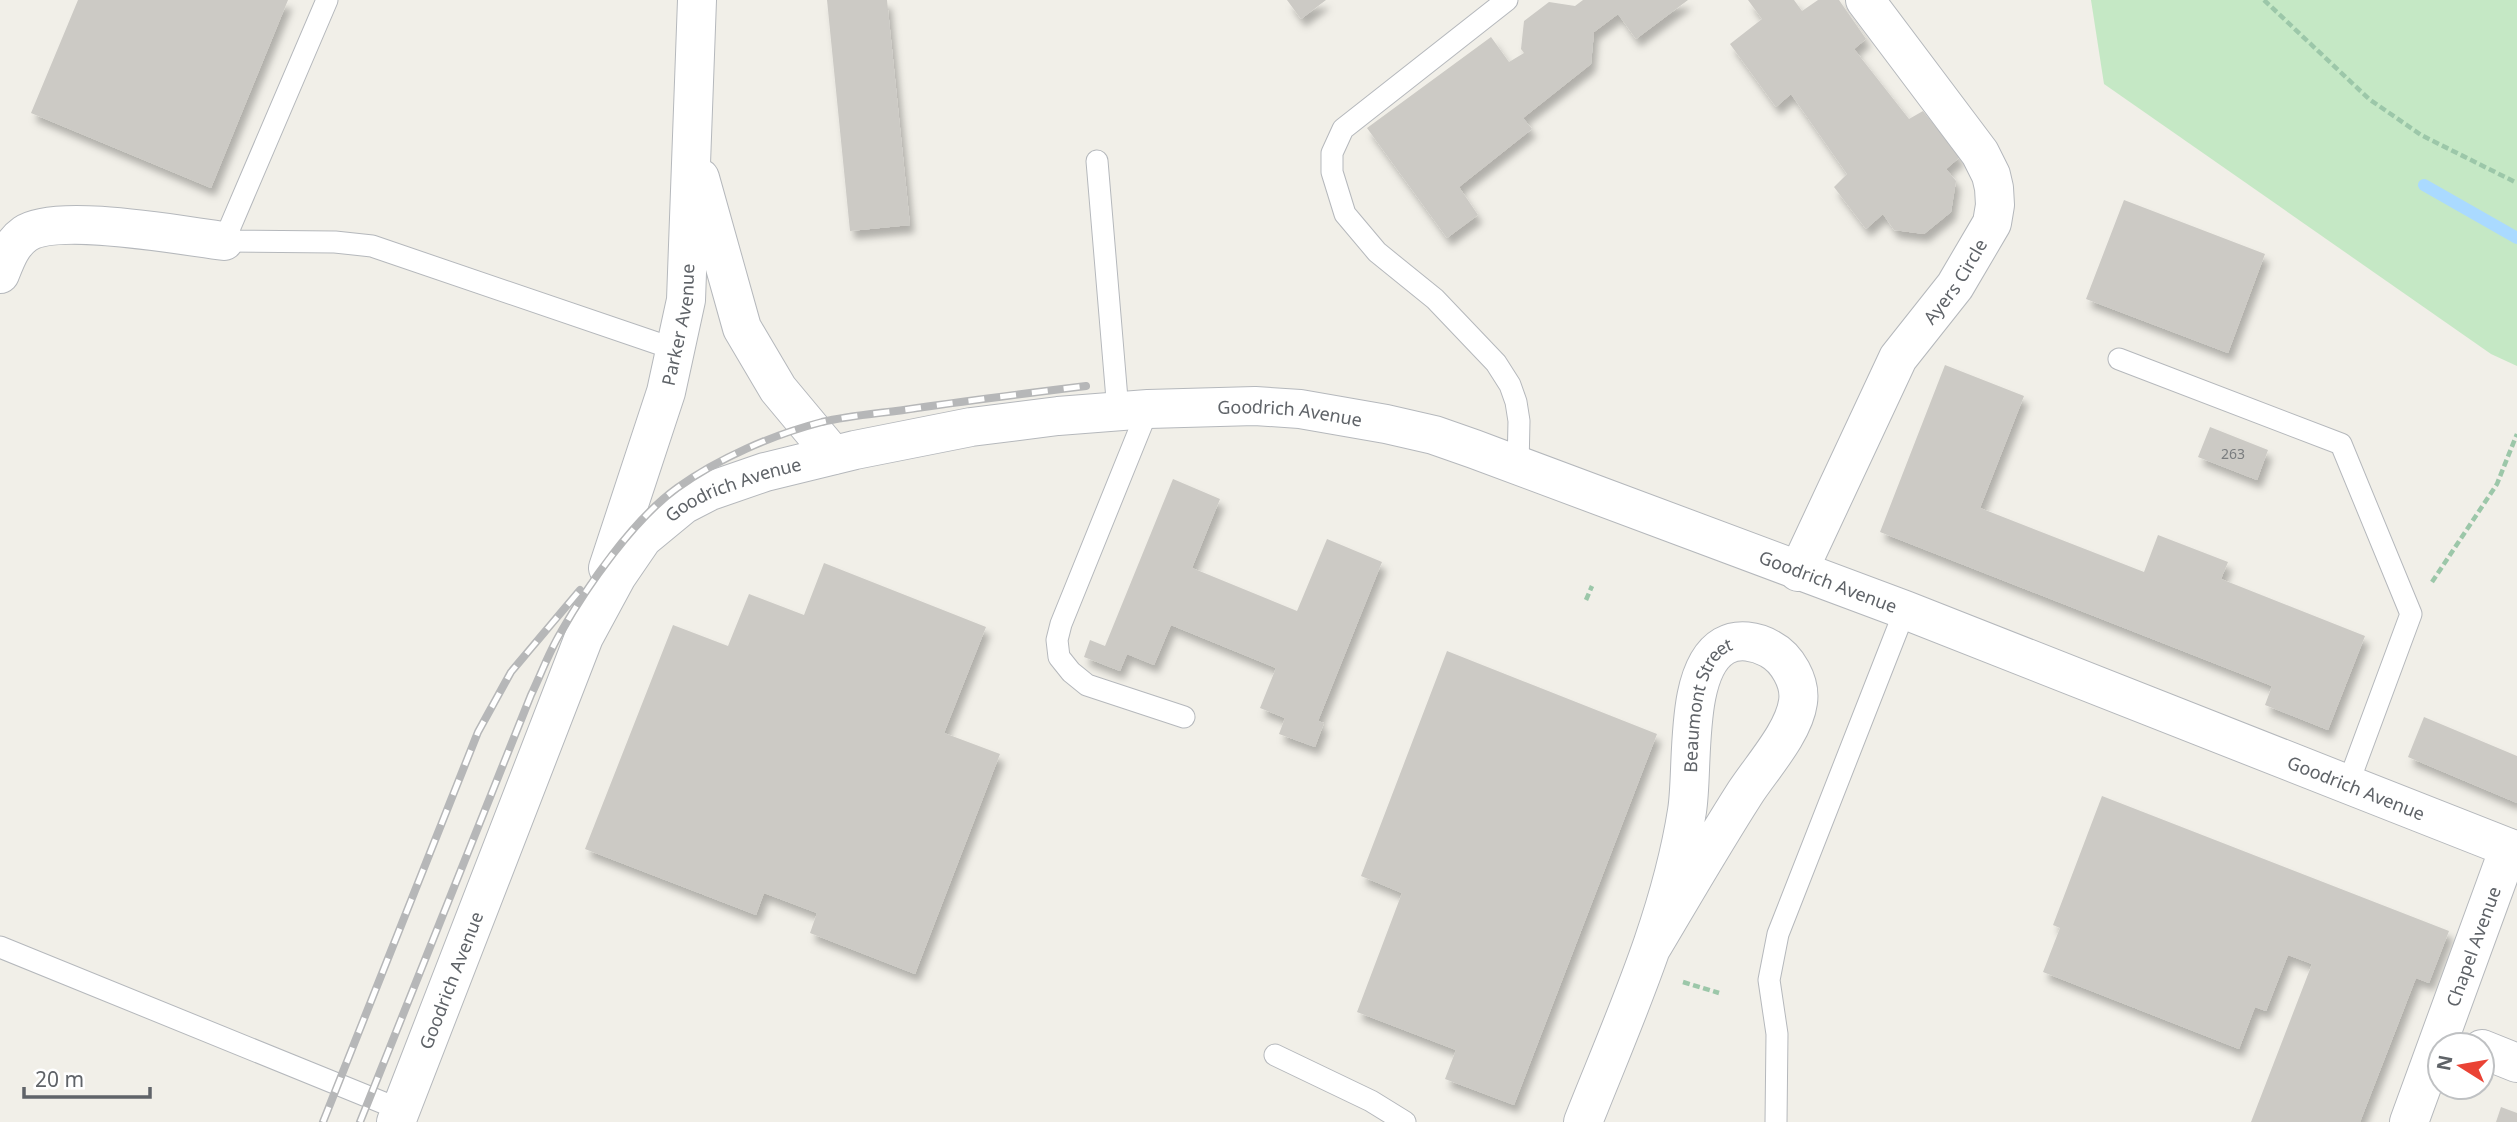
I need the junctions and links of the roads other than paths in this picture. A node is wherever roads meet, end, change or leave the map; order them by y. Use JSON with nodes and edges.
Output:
{"nodes":[{"id":1,"x":327,"y":0,"type":"edge"},
{"id":2,"x":697,"y":0,"type":"edge"},
{"id":3,"x":1507,"y":0,"type":"edge"},
{"id":4,"x":1865,"y":0,"type":"edge"},
{"id":5,"x":693,"y":151,"type":"junction"},
{"id":6,"x":1097,"y":161,"type":"dead end"},
{"id":7,"x":224,"y":241,"type":"junction"},
{"id":8,"x":0,"y":274,"type":"edge"},
{"id":9,"x":677,"y":350,"type":"junction"},
{"id":10,"x":2119,"y":359,"type":"dead end"},
{"id":11,"x":1133,"y":410,"type":"junction"},
{"id":12,"x":833,"y":456,"type":"junction"},
{"id":13,"x":1518,"y":467,"type":"junction"},
{"id":14,"x":1798,"y":572,"type":"junction"},
{"id":15,"x":1905,"y":610,"type":"junction"},
{"id":16,"x":584,"y":636,"type":"junction"},
{"id":17,"x":1184,"y":717,"type":"dead end"},
{"id":18,"x":2348,"y":784,"type":"junction"},
{"id":19,"x":2513,"y":849,"type":"edge"},
{"id":20,"x":0,"y":947,"type":"edge"},
{"id":21,"x":1652,"y":947,"type":"junction"},
{"id":22,"x":2460,"y":1031,"type":"edge"},
{"id":23,"x":1275,"y":1055,"type":"dead end"},
{"id":24,"x":2496,"y":1055,"type":"edge"},
{"id":25,"x":2517,"y":1063,"type":"edge"},
{"id":26,"x":2426,"y":1093,"type":"edge"},
{"id":27,"x":398,"y":1116,"type":"edge"},
{"id":28,"x":1405,"y":1122,"type":"edge"},
{"id":29,"x":1584,"y":1122,"type":"edge"},
{"id":30,"x":1776,"y":1122,"type":"edge"},
{"id":31,"x":2409,"y":1122,"type":"edge"}],
"edges":[{"from":1,"to":7,"type":"lane"},
{"from":2,"to":5,"type":"street","name":"Parker Avenue"},
{"from":3,"to":13,"type":"lane"},
{"from":4,"to":14,"type":"street","name":"Ayers Circle"},
{"from":5,"to":9,"type":"street","name":"Parker Avenue"},
{"from":5,"to":12,"type":"street"},
{"from":6,"to":11,"type":"lane"},
{"from":7,"to":8,"type":"street"},
{"from":7,"to":9,"type":"lane"},
{"from":9,"to":16,"type":"street","name":"Parker Avenue"},
{"from":10,"to":18,"type":"lane"},
{"from":11,"to":12,"type":"street","name":"Goodrich Avenue"},
{"from":11,"to":13,"type":"street","name":"Goodrich Avenue"},
{"from":11,"to":17,"type":"lane"},
{"from":12,"to":16,"type":"street","name":"Goodrich Avenue"},
{"from":13,"to":14,"type":"street","name":"Goodrich Avenue"},
{"from":14,"to":15,"type":"street","name":"Goodrich Avenue"},
{"from":15,"to":18,"type":"street","name":"Goodrich Avenue"},
{"from":15,"to":30,"type":"lane"},
{"from":16,"to":27,"type":"street","name":"Goodrich Avenue"},
{"from":18,"to":19,"type":"street","name":"Goodrich Avenue"},
{"from":19,"to":22,"type":"street","name":"Chapel Avenue"},
{"from":20,"to":27,"type":"lane"},
{"from":21,"to":21,"type":"street","name":"Beaumont Street"},
{"from":21,"to":29,"type":"street","name":"Beaumont Street"},
{"from":23,"to":28,"type":"lane"},
{"from":24,"to":25,"type":"street"},
{"from":26,"to":31,"type":"street","name":"Chapel Avenue"}]}
